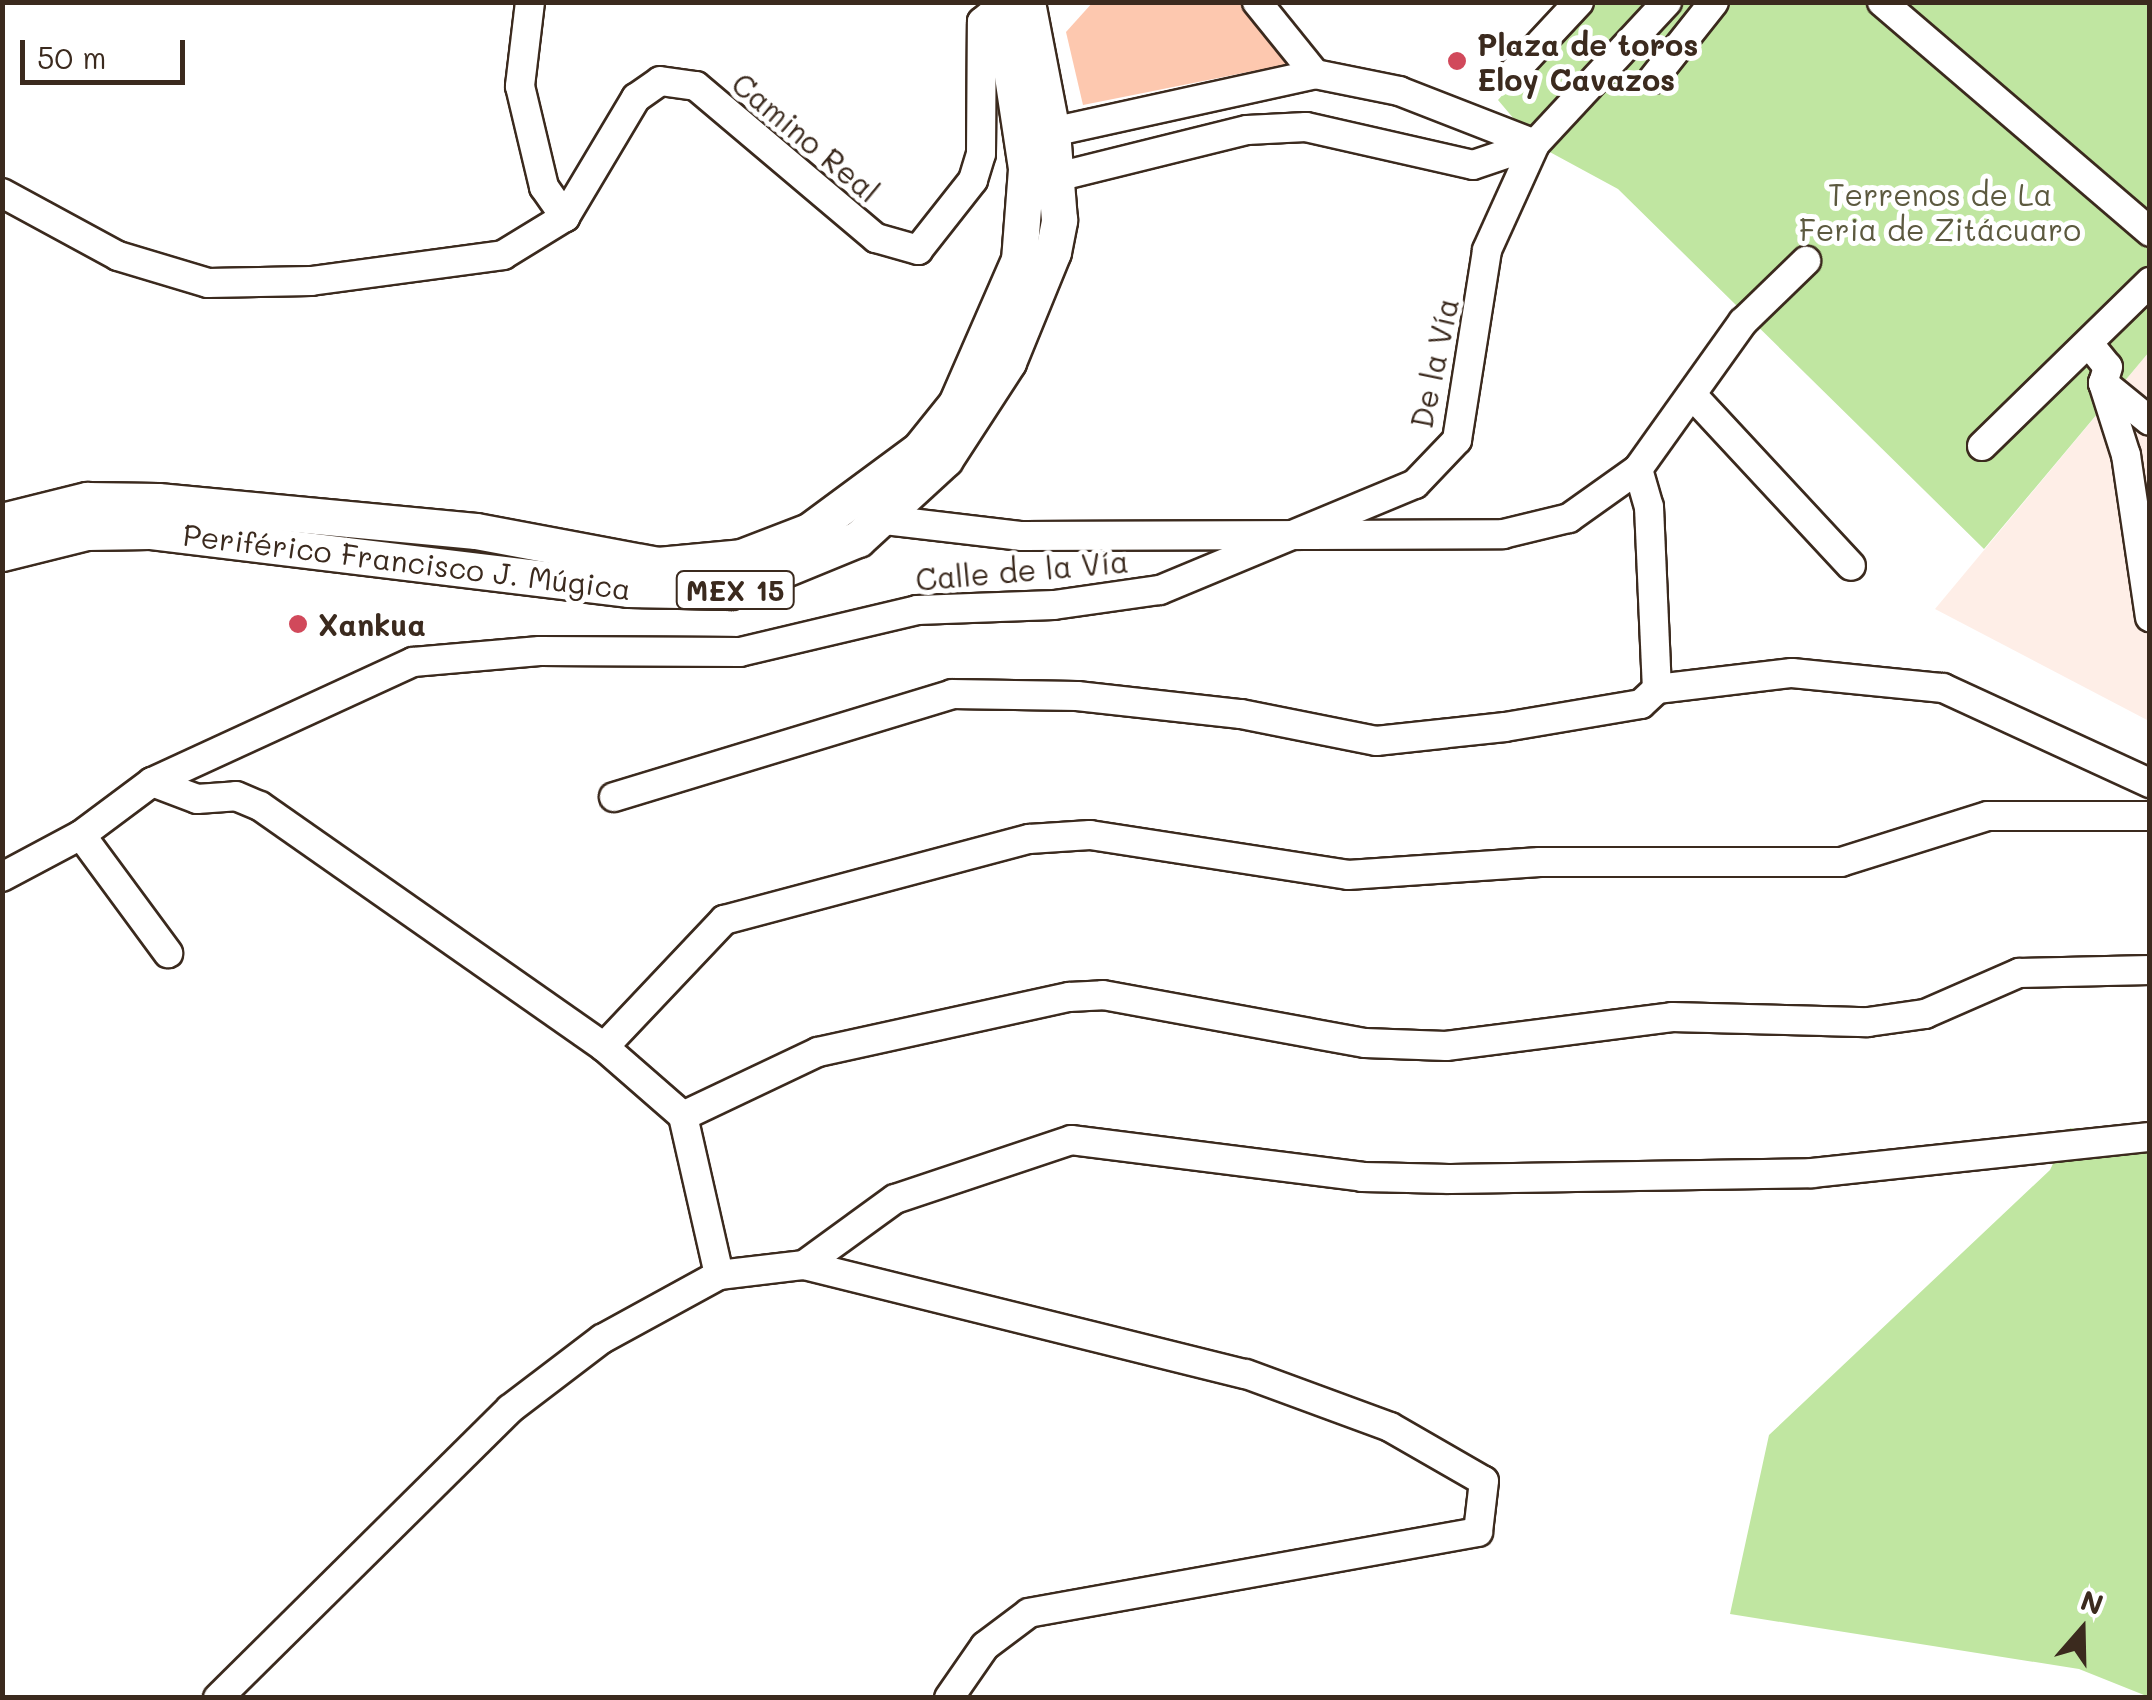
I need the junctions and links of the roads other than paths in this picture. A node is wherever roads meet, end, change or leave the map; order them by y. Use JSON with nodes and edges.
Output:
{"nodes":[{"id":1,"x":530,"y":2,"type":"edge"},
{"id":2,"x":1258,"y":2,"type":"edge"},
{"id":3,"x":1578,"y":2,"type":"edge"},
{"id":4,"x":1667,"y":2,"type":"edge"},
{"id":5,"x":1882,"y":2,"type":"edge"},
{"id":6,"x":1010,"y":4,"type":"edge"},
{"id":7,"x":1699,"y":7,"type":"edge"},
{"id":8,"x":1315,"y":74,"type":"junction"},
{"id":9,"x":1510,"y":76,"type":"dead end"},
{"id":10,"x":1653,"y":79,"type":"dead end"},
{"id":11,"x":1052,"y":132,"type":"junction"},
{"id":12,"x":1536,"y":144,"type":"junction"},
{"id":13,"x":1057,"y":177,"type":"junction"},
{"id":14,"x":2,"y":193,"type":"edge"},
{"id":15,"x":565,"y":217,"type":"junction"},
{"id":16,"x":2150,"y":232,"type":"edge"},
{"id":17,"x":1806,"y":261,"type":"dead end"},
{"id":18,"x":2150,"y":282,"type":"edge"},
{"id":19,"x":2090,"y":345,"type":"junction"},
{"id":20,"x":2103,"y":383,"type":"junction"},
{"id":21,"x":1695,"y":398,"type":"junction"},
{"id":22,"x":2150,"y":421,"type":"edge"},
{"id":23,"x":1982,"y":446,"type":"dead end"},
{"id":24,"x":1638,"y":469,"type":"junction"},
{"id":25,"x":885,"y":520,"type":"junction"},
{"id":26,"x":2,"y":521,"type":"edge"},
{"id":27,"x":1315,"y":530,"type":"junction"},
{"id":28,"x":2,"y":553,"type":"edge"},
{"id":29,"x":1851,"y":566,"type":"dead end"},
{"id":30,"x":2150,"y":617,"type":"edge"},
{"id":31,"x":1656,"y":689,"type":"junction"},
{"id":32,"x":152,"y":782,"type":"junction"},
{"id":33,"x":2150,"y":783,"type":"edge"},
{"id":34,"x":614,"y":797,"type":"dead end"},
{"id":35,"x":2150,"y":816,"type":"edge"},
{"id":36,"x":80,"y":835,"type":"junction"},
{"id":37,"x":2,"y":877,"type":"edge"},
{"id":38,"x":168,"y":953,"type":"dead end"},
{"id":39,"x":2150,"y":970,"type":"edge"},
{"id":40,"x":604,"y":1048,"type":"junction"},
{"id":41,"x":683,"y":1116,"type":"junction"},
{"id":42,"x":2150,"y":1137,"type":"edge"},
{"id":43,"x":804,"y":1264,"type":"junction"},
{"id":44,"x":719,"y":1275,"type":"junction"},
{"id":45,"x":218,"y":1698,"type":"edge"},
{"id":46,"x":949,"y":1698,"type":"edge"}],
"edges":[{"from":1,"to":15,"type":"street"},
{"from":2,"to":8,"type":"street"},
{"from":3,"to":9,"type":"street"},
{"from":4,"to":12,"type":"street"},
{"from":5,"to":16,"type":"street"},
{"from":6,"to":11,"type":"main road","name":"Periférico Francisco J. Múgica","number":"MEX 15"},
{"from":6,"to":15,"type":"street","name":"Camino Real"},
{"from":6,"to":26,"type":"main road","name":"Periférico Francisco J. Múgica","number":"MEX 15"},
{"from":7,"to":10,"type":"street"},
{"from":8,"to":11,"type":"street"},
{"from":8,"to":12,"type":"street"},
{"from":11,"to":13,"type":"main road","name":"Periférico Francisco J. Múgica","number":"MEX 15"},
{"from":12,"to":13,"type":"street"},
{"from":12,"to":27,"type":"street","name":"De la Vía"},
{"from":13,"to":25,"type":"main road","name":"Periférico Francisco J. Múgica","number":"MEX 15"},
{"from":14,"to":15,"type":"street","name":"Camino Real"},
{"from":17,"to":21,"type":"street"},
{"from":18,"to":19,"type":"street"},
{"from":19,"to":20,"type":"street"},
{"from":19,"to":23,"type":"street"},
{"from":20,"to":22,"type":"street"},
{"from":20,"to":30,"type":"street"},
{"from":21,"to":24,"type":"street"},
{"from":21,"to":29,"type":"street"},
{"from":24,"to":27,"type":"street"},
{"from":24,"to":31,"type":"street"},
{"from":25,"to":27,"type":"street"},
{"from":25,"to":28,"type":"main road","name":"Periférico Francisco J. Múgica","number":"MEX 15"},
{"from":27,"to":32,"type":"street","name":"Calle de la Vía"},
{"from":31,"to":33,"type":"street"},
{"from":31,"to":34,"type":"street"},
{"from":32,"to":36,"type":"street","name":"Calle de la Vía"},
{"from":32,"to":40,"type":"street"},
{"from":35,"to":40,"type":"street"},
{"from":36,"to":37,"type":"street","name":"Calle de la Vía"},
{"from":36,"to":38,"type":"street"},
{"from":39,"to":41,"type":"street"},
{"from":40,"to":41,"type":"street"},
{"from":41,"to":44,"type":"street"},
{"from":42,"to":43,"type":"street"},
{"from":43,"to":44,"type":"street"},
{"from":43,"to":46,"type":"street"},
{"from":44,"to":45,"type":"street"}]}
